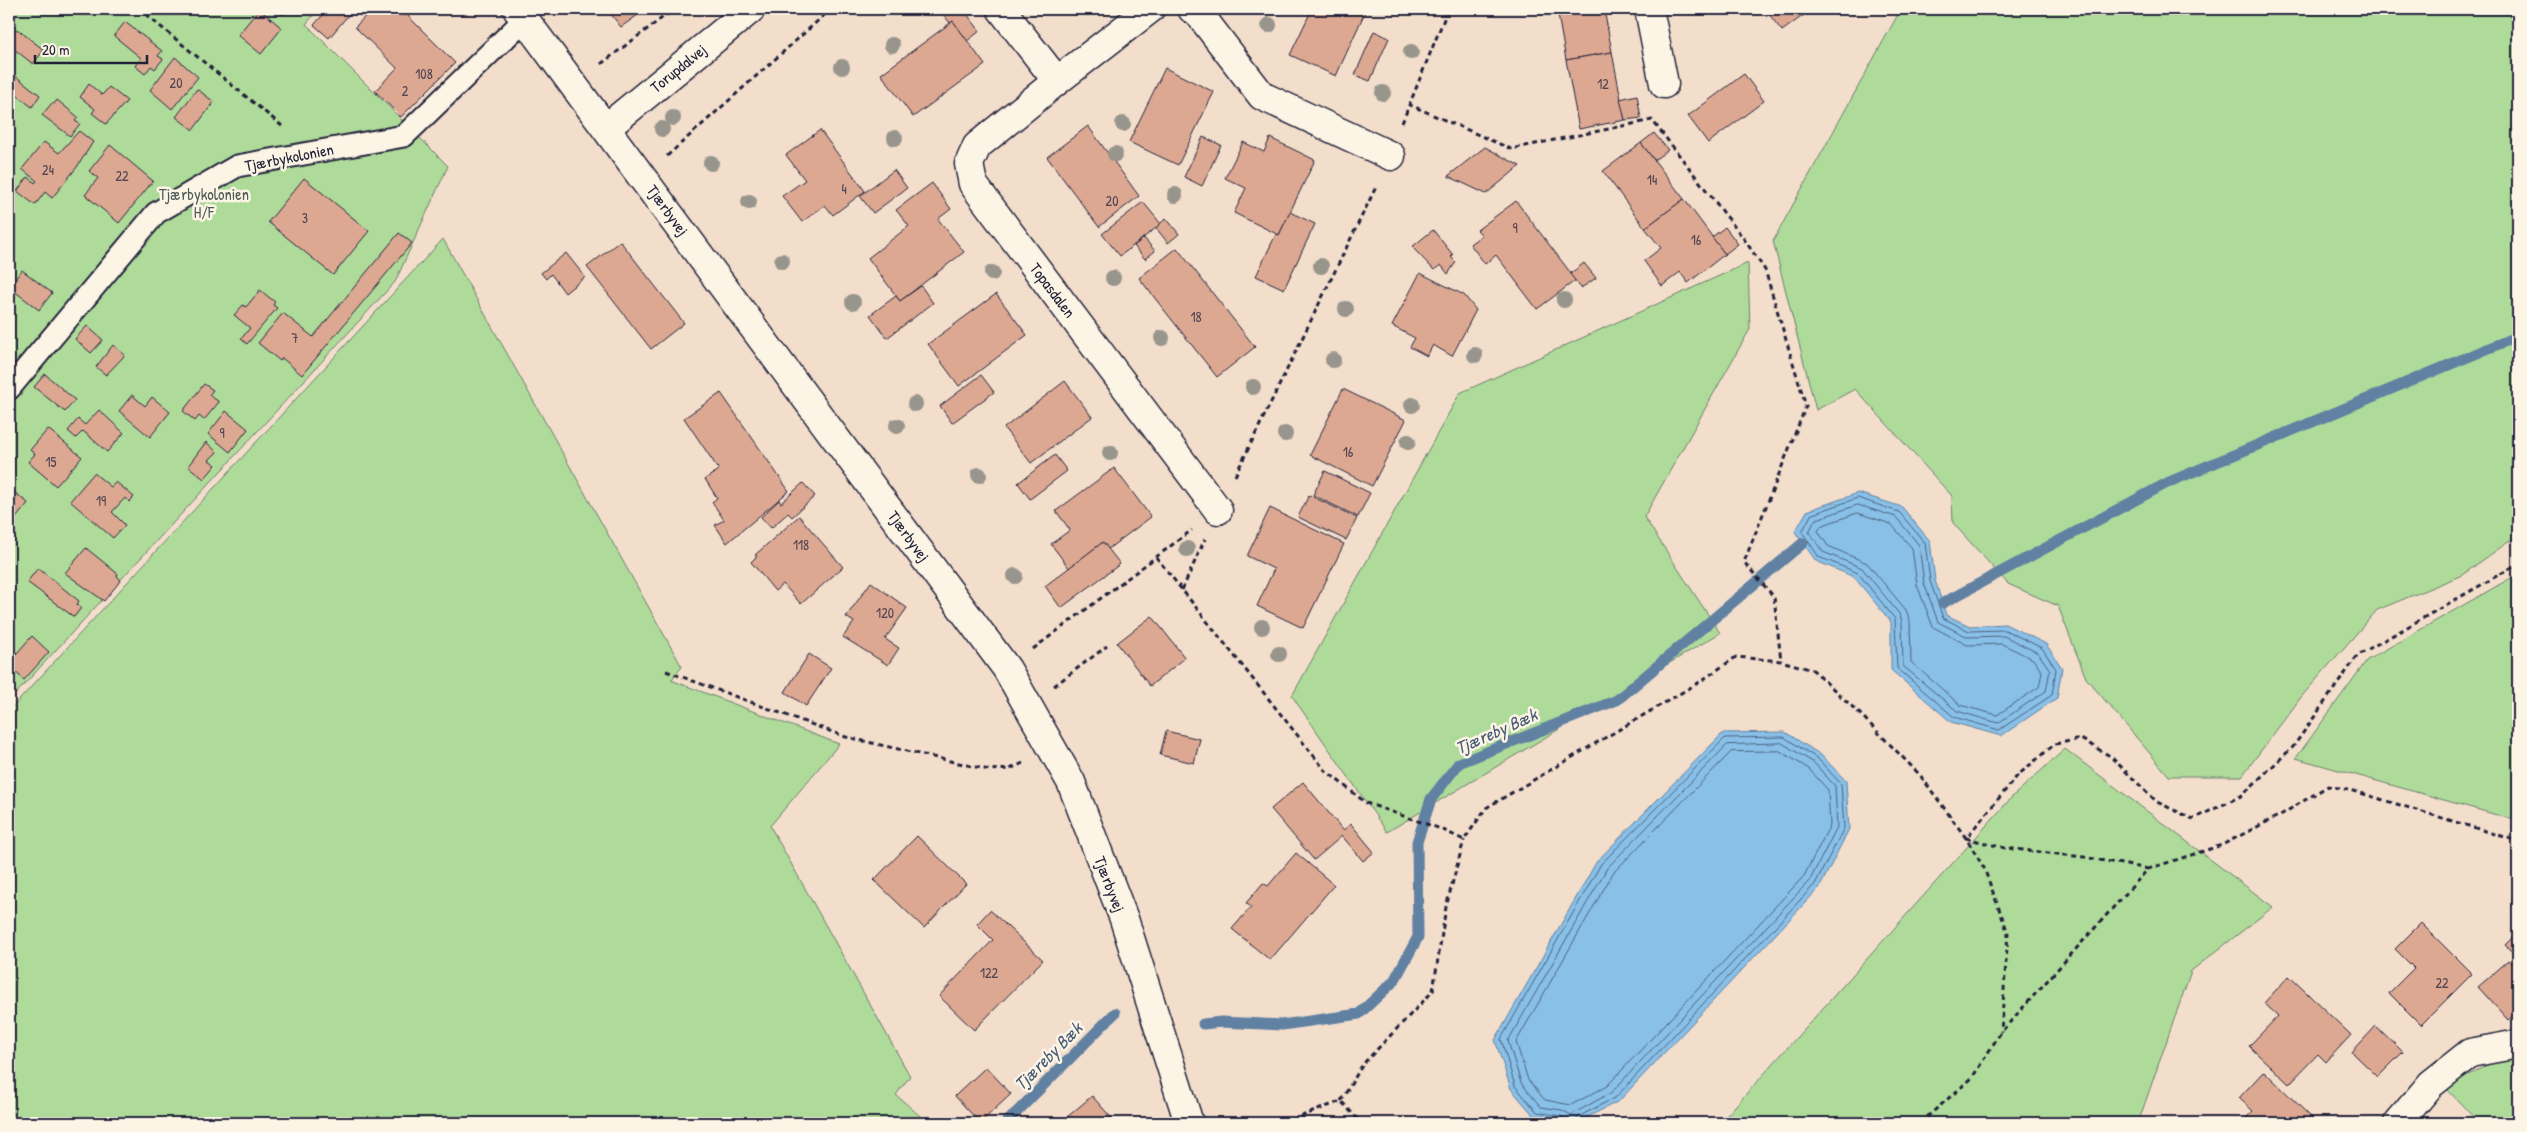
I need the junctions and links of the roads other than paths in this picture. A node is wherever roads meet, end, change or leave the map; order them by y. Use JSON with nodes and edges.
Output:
{"nodes":[{"id":1,"x":751,"y":9,"type":"edge"},
{"id":2,"x":1001,"y":9,"type":"edge"},
{"id":3,"x":1150,"y":9,"type":"edge"},
{"id":4,"x":1192,"y":9,"type":"edge"},
{"id":5,"x":1649,"y":9,"type":"edge"},
{"id":6,"x":521,"y":14,"type":"edge"},
{"id":7,"x":1057,"y":81,"type":"junction"},
{"id":8,"x":1664,"y":84,"type":"dead end"},
{"id":9,"x":606,"y":128,"type":"junction"},
{"id":10,"x":1391,"y":156,"type":"road end"},
{"id":11,"x":9,"y":389,"type":"edge"},
{"id":12,"x":1218,"y":510,"type":"road end"},
{"id":13,"x":2518,"y":1044,"type":"edge"},
{"id":14,"x":1189,"y":1123,"type":"edge"},
{"id":15,"x":2398,"y":1123,"type":"edge"}],
"edges":[{"from":1,"to":9,"type":"street","name":"Torupdalvej"},
{"from":2,"to":7,"type":"street"},
{"from":3,"to":7,"type":"street","name":"Topasdalen"},
{"from":4,"to":10,"type":"street"},
{"from":5,"to":8,"type":"street"},
{"from":6,"to":9,"type":"street","name":"Tjærbyvej"},
{"from":6,"to":11,"type":"lane","name":"Tjærbykolonien"},
{"from":7,"to":12,"type":"street","name":"Topasdalen"},
{"from":9,"to":14,"type":"street","name":"Tjærbyvej"},
{"from":13,"to":15,"type":"street"}]}
